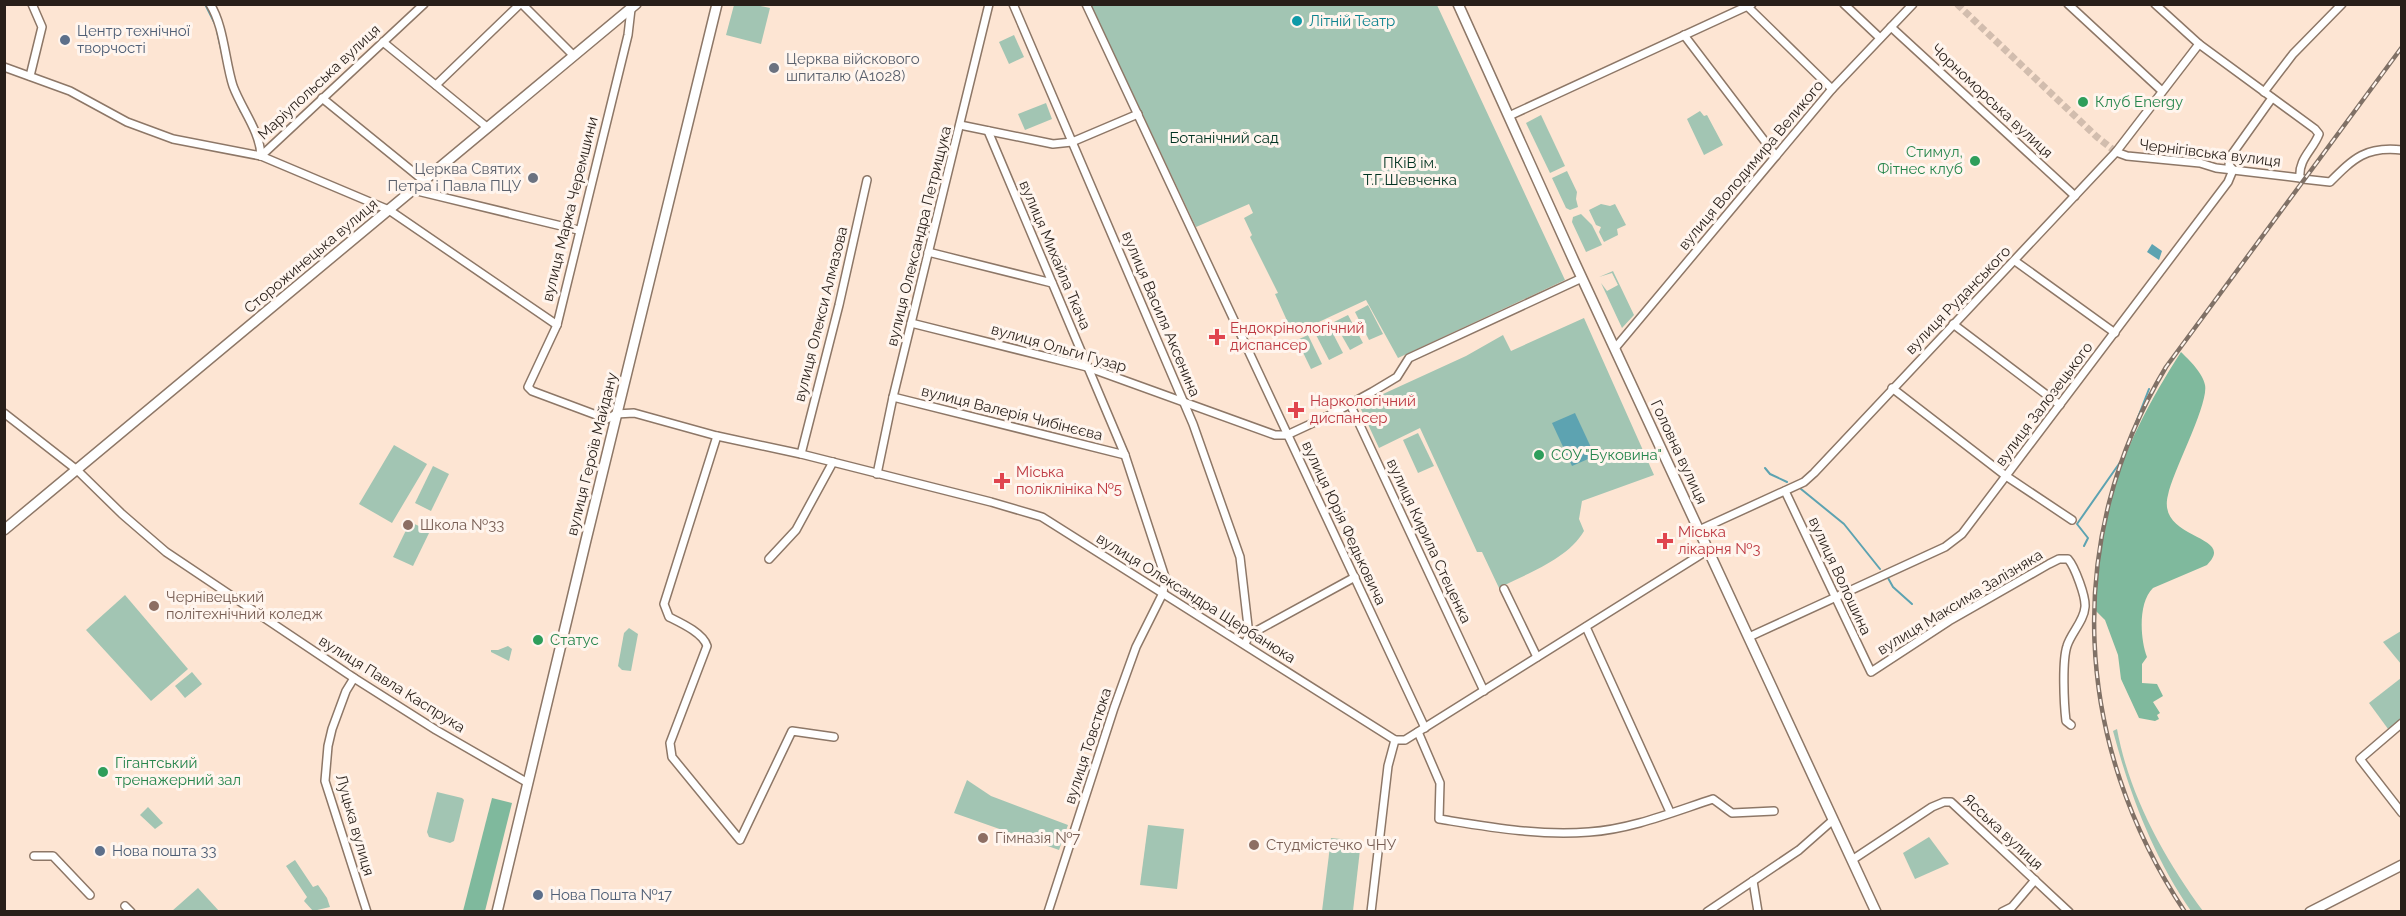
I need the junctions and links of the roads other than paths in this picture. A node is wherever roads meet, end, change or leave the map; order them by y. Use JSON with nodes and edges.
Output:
{"nodes":[{"id":1,"x":32,"y":4,"type":"edge"},
{"id":2,"x":210,"y":4,"type":"edge"},
{"id":3,"x":423,"y":4,"type":"edge"},
{"id":4,"x":521,"y":4,"type":"edge"},
{"id":5,"x":717,"y":4,"type":"edge"},
{"id":6,"x":989,"y":4,"type":"edge"},
{"id":7,"x":1013,"y":4,"type":"edge"},
{"id":8,"x":1086,"y":4,"type":"edge"},
{"id":9,"x":1458,"y":4,"type":"edge"},
{"id":10,"x":1844,"y":4,"type":"edge"},
{"id":11,"x":1913,"y":4,"type":"edge"},
{"id":12,"x":2068,"y":4,"type":"edge"},
{"id":13,"x":2155,"y":4,"type":"edge"},
{"id":14,"x":2342,"y":4,"type":"edge"},
{"id":15,"x":1750,"y":6,"type":"edge"},
{"id":16,"x":633,"y":7,"type":"edge"},
{"id":17,"x":1891,"y":27,"type":"junction"},
{"id":18,"x":1684,"y":36,"type":"junction"},
{"id":19,"x":1880,"y":38,"type":"junction"},
{"id":20,"x":383,"y":42,"type":"junction"},
{"id":21,"x":2199,"y":44,"type":"junction"},
{"id":22,"x":573,"y":55,"type":"junction"},
{"id":23,"x":4,"y":67,"type":"edge"},
{"id":24,"x":30,"y":76,"type":"junction"},
{"id":25,"x":436,"y":85,"type":"junction"},
{"id":26,"x":1832,"y":89,"type":"junction"},
{"id":27,"x":2162,"y":91,"type":"junction"},
{"id":28,"x":2264,"y":92,"type":"junction"},
{"id":29,"x":322,"y":98,"type":"junction"},
{"id":30,"x":2272,"y":98,"type":"junction"},
{"id":31,"x":1138,"y":114,"type":"junction"},
{"id":32,"x":1509,"y":116,"type":"junction"},
{"id":33,"x":960,"y":125,"type":"junction"},
{"id":34,"x":488,"y":128,"type":"junction"},
{"id":35,"x":988,"y":131,"type":"junction"},
{"id":36,"x":1072,"y":142,"type":"junction"},
{"id":37,"x":2400,"y":147,"type":"edge"},
{"id":38,"x":2116,"y":152,"type":"junction"},
{"id":39,"x":261,"y":156,"type":"junction"},
{"id":40,"x":1776,"y":156,"type":"junction"},
{"id":41,"x":2233,"y":170,"type":"junction"},
{"id":42,"x":2300,"y":178,"type":"junction"},
{"id":43,"x":423,"y":180,"type":"junction"},
{"id":44,"x":867,"y":180,"type":"dead end"},
{"id":45,"x":412,"y":190,"type":"junction"},
{"id":46,"x":2075,"y":196,"type":"junction"},
{"id":47,"x":389,"y":210,"type":"junction"},
{"id":48,"x":578,"y":230,"type":"junction"},
{"id":49,"x":928,"y":252,"type":"junction"},
{"id":50,"x":2015,"y":261,"type":"junction"},
{"id":51,"x":1582,"y":278,"type":"junction"},
{"id":52,"x":1052,"y":283,"type":"junction"},
{"id":53,"x":911,"y":323,"type":"junction"},
{"id":54,"x":1953,"y":324,"type":"junction"},
{"id":55,"x":556,"y":325,"type":"junction"},
{"id":56,"x":2115,"y":333,"type":"junction"},
{"id":57,"x":1616,"y":347,"type":"junction"},
{"id":58,"x":1087,"y":367,"type":"junction"},
{"id":59,"x":1892,"y":388,"type":"junction"},
{"id":60,"x":892,"y":397,"type":"junction"},
{"id":61,"x":550,"y":398,"type":"joint"},
{"id":62,"x":1184,"y":402,"type":"junction"},
{"id":63,"x":1350,"y":404,"type":"junction"},
{"id":64,"x":2060,"y":405,"type":"junction"},
{"id":65,"x":4,"y":413,"type":"edge"},
{"id":66,"x":616,"y":414,"type":"junction"},
{"id":67,"x":1287,"y":435,"type":"junction"},
{"id":68,"x":717,"y":436,"type":"junction"},
{"id":69,"x":801,"y":454,"type":"junction"},
{"id":70,"x":1125,"y":455,"type":"junction"},
{"id":71,"x":833,"y":462,"type":"junction"},
{"id":72,"x":77,"y":470,"type":"junction"},
{"id":73,"x":877,"y":474,"type":"junction"},
{"id":74,"x":2006,"y":476,"type":"junction"},
{"id":75,"x":1785,"y":491,"type":"junction"},
{"id":76,"x":2072,"y":520,"type":"dead end"},
{"id":77,"x":4,"y":530,"type":"edge"},
{"id":78,"x":1699,"y":530,"type":"junction"},
{"id":79,"x":1708,"y":550,"type":"junction"},
{"id":80,"x":770,"y":558,"type":"dead end"},
{"id":81,"x":1355,"y":577,"type":"junction"},
{"id":82,"x":1504,"y":589,"type":"dead end"},
{"id":83,"x":1163,"y":593,"type":"junction"},
{"id":84,"x":1835,"y":597,"type":"junction"},
{"id":85,"x":1586,"y":627,"type":"junction"},
{"id":86,"x":1249,"y":635,"type":"junction"},
{"id":87,"x":1749,"y":637,"type":"junction"},
{"id":88,"x":1245,"y":645,"type":"junction"},
{"id":89,"x":1537,"y":657,"type":"junction"},
{"id":90,"x":1871,"y":672,"type":"joint"},
{"id":91,"x":354,"y":678,"type":"junction"},
{"id":92,"x":1484,"y":691,"type":"junction"},
{"id":93,"x":2402,"y":723,"type":"edge"},
{"id":94,"x":2071,"y":725,"type":"dead end"},
{"id":95,"x":1422,"y":730,"type":"junction"},
{"id":96,"x":834,"y":737,"type":"dead end"},
{"id":97,"x":1395,"y":740,"type":"junction"},
{"id":98,"x":528,"y":783,"type":"junction"},
{"id":99,"x":1774,"y":811,"type":"dead end"},
{"id":100,"x":1670,"y":812,"type":"junction"},
{"id":101,"x":2402,"y":813,"type":"edge"},
{"id":102,"x":1833,"y":820,"type":"junction"},
{"id":103,"x":34,"y":856,"type":"dead end"},
{"id":104,"x":1852,"y":860,"type":"junction"},
{"id":105,"x":2402,"y":865,"type":"edge"},
{"id":106,"x":2035,"y":880,"type":"junction"},
{"id":107,"x":1753,"y":881,"type":"junction"},
{"id":108,"x":90,"y":895,"type":"dead end"},
{"id":109,"x":367,"y":912,"type":"edge"},
{"id":110,"x":497,"y":912,"type":"edge"},
{"id":111,"x":1048,"y":912,"type":"edge"},
{"id":112,"x":1371,"y":912,"type":"edge"},
{"id":113,"x":1707,"y":912,"type":"edge"},
{"id":114,"x":1758,"y":912,"type":"edge"},
{"id":115,"x":1876,"y":912,"type":"edge"},
{"id":116,"x":2002,"y":912,"type":"edge"},
{"id":117,"x":2069,"y":912,"type":"edge"},
{"id":118,"x":2310,"y":912,"type":"edge"}],
"edges":[{"from":1,"to":24,"type":"street"},
{"from":2,"to":39,"type":"street"},
{"from":3,"to":20,"type":"street","name":"Маріупольська вулиця"},
{"from":4,"to":22,"type":"street"},
{"from":4,"to":25,"type":"street"},
{"from":5,"to":66,"type":"main road","name":"вулиця Героїв Майдану"},
{"from":6,"to":33,"type":"street","name":"вулиця Олександра Петрищука"},
{"from":7,"to":36,"type":"street","name":"вулиця Василя Аксенина"},
{"from":8,"to":31,"type":"street","name":"вулиця Юрія Федьковича"},
{"from":9,"to":32,"type":"main road","name":"Головна вулиця"},
{"from":10,"to":19,"type":"street"},
{"from":11,"to":17,"type":"street","name":"вулиця Володимира Великого"},
{"from":12,"to":27,"type":"street"},
{"from":13,"to":21,"type":"street"},
{"from":14,"to":28,"type":"street"},
{"from":15,"to":18,"type":"street"},
{"from":15,"to":26,"type":"street"},
{"from":16,"to":22,"type":"main road","name":"Сторожинецька вулиця"},
{"from":16,"to":48,"type":"street","name":"вулиця Марка Черемшини"},
{"from":17,"to":19,"type":"street","name":"вулиця Володимира Великого"},
{"from":17,"to":46,"type":"street","name":"Чорноморська вулиця"},
{"from":18,"to":32,"type":"street"},
{"from":18,"to":40,"type":"street"},
{"from":19,"to":26,"type":"street","name":"вулиця Володимира Великого"},
{"from":20,"to":25,"type":"street"},
{"from":20,"to":29,"type":"street","name":"Маріупольська вулиця"},
{"from":21,"to":27,"type":"street","name":"вулиця Руданського"},
{"from":21,"to":28,"type":"street"},
{"from":22,"to":34,"type":"main road","name":"Сторожинецька вулиця"},
{"from":23,"to":24,"type":"street"},
{"from":24,"to":39,"type":"street"},
{"from":25,"to":34,"type":"street"},
{"from":26,"to":40,"type":"street","name":"вулиця Володимира Великого"},
{"from":27,"to":38,"type":"street","name":"вулиця Руданського"},
{"from":28,"to":30,"type":"street"},
{"from":29,"to":39,"type":"street","name":"Маріупольська вулиця"},
{"from":29,"to":43,"type":"street"},
{"from":30,"to":41,"type":"street","name":"вулиця Залозецького"},
{"from":30,"to":42,"type":"street"},
{"from":31,"to":36,"type":"street"},
{"from":31,"to":67,"type":"street","name":"вулиця Юрія Федьковича"},
{"from":32,"to":51,"type":"main road","name":"Головна вулиця"},
{"from":33,"to":35,"type":"street"},
{"from":33,"to":49,"type":"street","name":"вулиця Олександра Петрищука"},
{"from":34,"to":43,"type":"main road","name":"Сторожинецька вулиця"},
{"from":35,"to":36,"type":"street"},
{"from":35,"to":52,"type":"street","name":"вулиця Михайла Ткача"},
{"from":36,"to":62,"type":"street","name":"вулиця Василя Аксенина"},
{"from":37,"to":42,"type":"street","name":"Чернігівська вулиця"},
{"from":38,"to":41,"type":"street","name":"Чернігівська вулиця"},
{"from":38,"to":46,"type":"street","name":"вулиця Руданського"},
{"from":39,"to":47,"type":"street"},
{"from":40,"to":57,"type":"street","name":"вулиця Володимира Великого"},
{"from":41,"to":42,"type":"street","name":"Чернігівська вулиця"},
{"from":41,"to":56,"type":"street","name":"вулиця Залозецького"},
{"from":43,"to":45,"type":"main road","name":"Сторожинецька вулиця"},
{"from":44,"to":69,"type":"street","name":"вулиця Олекси Алмазова"},
{"from":45,"to":47,"type":"main road","name":"Сторожинецька вулиця"},
{"from":45,"to":48,"type":"street"},
{"from":46,"to":50,"type":"street","name":"вулиця Руданського"},
{"from":47,"to":55,"type":"street"},
{"from":47,"to":72,"type":"main road","name":"Сторожинецька вулиця"},
{"from":48,"to":55,"type":"street","name":"вулиця Марка Черемшини"},
{"from":49,"to":52,"type":"street"},
{"from":49,"to":53,"type":"street","name":"вулиця Олександра Петрищука"},
{"from":50,"to":54,"type":"street","name":"вулиця Руданського"},
{"from":50,"to":56,"type":"street"},
{"from":51,"to":57,"type":"main road","name":"Головна вулиця"},
{"from":51,"to":63,"type":"street"},
{"from":52,"to":58,"type":"street","name":"вулиця Михайла Ткача"},
{"from":53,"to":58,"type":"street","name":"вулиця Ольги Гузар"},
{"from":53,"to":60,"type":"street","name":"вулиця Олександра Петрищука"},
{"from":54,"to":59,"type":"street","name":"вулиця Руданського"},
{"from":54,"to":64,"type":"street"},
{"from":55,"to":61,"type":"street","name":"вулиця Марка Черемшини"},
{"from":56,"to":64,"type":"street","name":"вулиця Залозецького"},
{"from":57,"to":78,"type":"main road","name":"Головна вулиця"},
{"from":58,"to":62,"type":"street","name":"вулиця Ольги Гузар"},
{"from":58,"to":70,"type":"street","name":"вулиця Михайла Ткача"},
{"from":59,"to":74,"type":"street"},
{"from":59,"to":75,"type":"street","name":"вулиця Руданського"},
{"from":60,"to":70,"type":"street","name":"вулиця Валерія Чибінєєва"},
{"from":60,"to":73,"type":"street","name":"вулиця Олександра Петрищука"},
{"from":61,"to":66,"type":"street","name":"вулиця Олександра Щербанюка"},
{"from":62,"to":67,"type":"street","name":"вулиця Ольги Гузар"},
{"from":62,"to":86,"type":"street","name":"вулиця Василя Аксенина"},
{"from":63,"to":67,"type":"street"},
{"from":63,"to":92,"type":"street","name":"вулиця Кирила Стеценка"},
{"from":64,"to":74,"type":"street","name":"вулиця Залозецького"},
{"from":65,"to":72,"type":"street","name":"вулиця Павла Каспрука"},
{"from":66,"to":68,"type":"street","name":"вулиця Олександра Щербанюка"},
{"from":66,"to":98,"type":"main road","name":"вулиця Героїв Майдану"},
{"from":67,"to":81,"type":"street","name":"вулиця Юрія Федьковича"},
{"from":68,"to":69,"type":"street","name":"вулиця Олександра Щербанюка"},
{"from":68,"to":96,"type":"street"},
{"from":69,"to":71,"type":"street","name":"вулиця Олександра Щербанюка"},
{"from":70,"to":83,"type":"street","name":"вулиця Михайла Ткача"},
{"from":71,"to":73,"type":"street","name":"вулиця Олександра Щербанюка"},
{"from":71,"to":80,"type":"street"},
{"from":72,"to":77,"type":"main road","name":"Сторожинецька вулиця"},
{"from":72,"to":91,"type":"street","name":"вулиця Павла Каспрука"},
{"from":73,"to":83,"type":"street","name":"вулиця Олександра Щербанюка"},
{"from":74,"to":76,"type":"street"},
{"from":74,"to":84,"type":"street","name":"вулиця Залозецького"},
{"from":75,"to":78,"type":"street","name":"вулиця Руданського"},
{"from":75,"to":84,"type":"street","name":"вулиця Волошина"},
{"from":78,"to":79,"type":"main road","name":"Головна вулиця"},
{"from":79,"to":85,"type":"street"},
{"from":79,"to":87,"type":"main road","name":"Головна вулиця"},
{"from":81,"to":86,"type":"street"},
{"from":81,"to":95,"type":"street","name":"вулиця Юрія Федьковича"},
{"from":82,"to":89,"type":"street"},
{"from":83,"to":88,"type":"street","name":"вулиця Олександра Щербанюка"},
{"from":83,"to":111,"type":"street","name":"вулиця Товстюка"},
{"from":84,"to":87,"type":"street","name":"вулиця Залозецького"},
{"from":84,"to":90,"type":"street","name":"вулиця Волошина"},
{"from":85,"to":89,"type":"street"},
{"from":85,"to":100,"type":"street"},
{"from":86,"to":88,"type":"street","name":"вулиця Василя Аксенина"},
{"from":87,"to":102,"type":"main road","name":"Головна вулиця"},
{"from":88,"to":97,"type":"street","name":"вулиця Олександра Щербанюка"},
{"from":89,"to":92,"type":"street"},
{"from":90,"to":94,"type":"street","name":"вулиця Максима Залізняка"},
{"from":91,"to":98,"type":"street","name":"вулиця Павла Каспрука"},
{"from":91,"to":109,"type":"street","name":"Луцька вулиця"},
{"from":92,"to":95,"type":"street"},
{"from":93,"to":101,"type":"street"},
{"from":95,"to":97,"type":"street"},
{"from":95,"to":100,"type":"street","name":"вулиця Юрія Федьковича"},
{"from":97,"to":112,"type":"street"},
{"from":98,"to":110,"type":"main road","name":"вулиця Героїв Майдану"},
{"from":99,"to":100,"type":"street"},
{"from":102,"to":104,"type":"main road","name":"Головна вулиця"},
{"from":102,"to":107,"type":"street"},
{"from":103,"to":108,"type":"street"},
{"from":104,"to":106,"type":"street","name":"Ясська вулиця"},
{"from":104,"to":115,"type":"main road","name":"Головна вулиця"},
{"from":105,"to":118,"type":"main road"},
{"from":106,"to":116,"type":"street"},
{"from":106,"to":117,"type":"street","name":"Ясська вулиця"},
{"from":107,"to":113,"type":"street"},
{"from":107,"to":114,"type":"street"}]}
